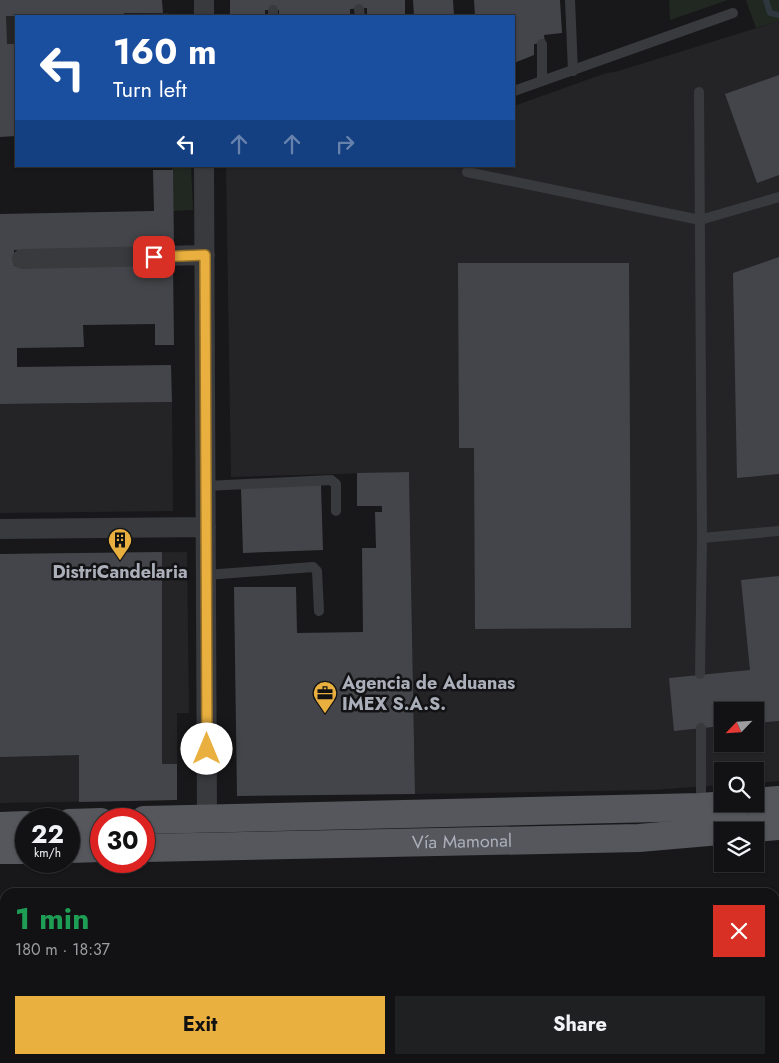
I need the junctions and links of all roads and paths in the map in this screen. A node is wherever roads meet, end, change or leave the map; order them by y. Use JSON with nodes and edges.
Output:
{"nodes":[{"id":1,"x":204,"y":0,"type":"edge"},
{"id":2,"x":570,"y":0,"type":"edge"},
{"id":3,"x":734,"y":13,"type":"dead end"},
{"id":4,"x":204,"y":15,"type":"edge"},
{"id":5,"x":542,"y":44,"type":"dead end"},
{"id":6,"x":573,"y":71,"type":"junction"},
{"id":7,"x":542,"y":82,"type":"junction"},
{"id":8,"x":515,"y":91,"type":"edge"},
{"id":9,"x":699,"y":92,"type":"dead end"},
{"id":10,"x":204,"y":167,"type":"edge"},
{"id":11,"x":467,"y":172,"type":"dead end"},
{"id":12,"x":779,"y":196,"type":"edge"},
{"id":13,"x":700,"y":220,"type":"junction"},
{"id":14,"x":205,"y":255,"type":"junction"},
{"id":15,"x":22,"y":259,"type":"dead end"},
{"id":16,"x":206,"y":486,"type":"junction"},
{"id":17,"x":336,"y":511,"type":"dead end"},
{"id":18,"x":206,"y":527,"type":"junction"},
{"id":19,"x":0,"y":529,"type":"edge"},
{"id":20,"x":779,"y":531,"type":"edge"},
{"id":21,"x":702,"y":538,"type":"junction"},
{"id":22,"x":206,"y":576,"type":"junction"},
{"id":23,"x":319,"y":610,"type":"dead end"},
{"id":24,"x":700,"y":674,"type":"dead end"},
{"id":25,"x":701,"y":728,"type":"dead end"},
{"id":26,"x":779,"y":800,"type":"edge"},
{"id":27,"x":764,"y":801,"type":"edge"},
{"id":28,"x":714,"y":807,"type":"edge"},
{"id":29,"x":701,"y":808,"type":"junction"},
{"id":30,"x":207,"y":818,"type":"junction"},
{"id":31,"x":155,"y":820,"type":"edge"},
{"id":32,"x":15,"y":825,"type":"edge"},
{"id":33,"x":0,"y":826,"type":"edge"},
{"id":34,"x":779,"y":826,"type":"edge"},
{"id":35,"x":155,"y":848,"type":"edge"},
{"id":36,"x":0,"y":850,"type":"edge"},
{"id":37,"x":15,"y":850,"type":"edge"}],
"edges":[{"from":1,"to":4,"type":"street"},
{"from":2,"to":6,"type":"lane"},
{"from":3,"to":6,"type":"lane"},
{"from":5,"to":7,"type":"lane"},
{"from":6,"to":7,"type":"lane"},
{"from":7,"to":8,"type":"lane"},
{"from":9,"to":13,"type":"lane"},
{"from":10,"to":14,"type":"street"},
{"from":11,"to":13,"type":"lane"},
{"from":12,"to":13,"type":"lane"},
{"from":13,"to":21,"type":"lane"},
{"from":14,"to":15,"type":"street"},
{"from":14,"to":16,"type":"street"},
{"from":16,"to":17,"type":"lane"},
{"from":16,"to":18,"type":"street"},
{"from":18,"to":19,"type":"street"},
{"from":18,"to":22,"type":"street"},
{"from":20,"to":21,"type":"lane"},
{"from":21,"to":24,"type":"lane"},
{"from":22,"to":23,"type":"lane"},
{"from":22,"to":30,"type":"street"},
{"from":25,"to":29,"type":"lane"},
{"from":26,"to":27,"type":"main road"},
{"from":28,"to":29,"type":"main road","name":"Vía Mamonal"},
{"from":29,"to":30,"type":"main road","name":"Vía Mamonal"},
{"from":30,"to":31,"type":"main road","name":"Vía Mamonal"},
{"from":32,"to":33,"type":"main road"},
{"from":34,"to":35,"type":"main road","name":"Vía Mamonal"},
{"from":36,"to":37,"type":"main road"}]}
